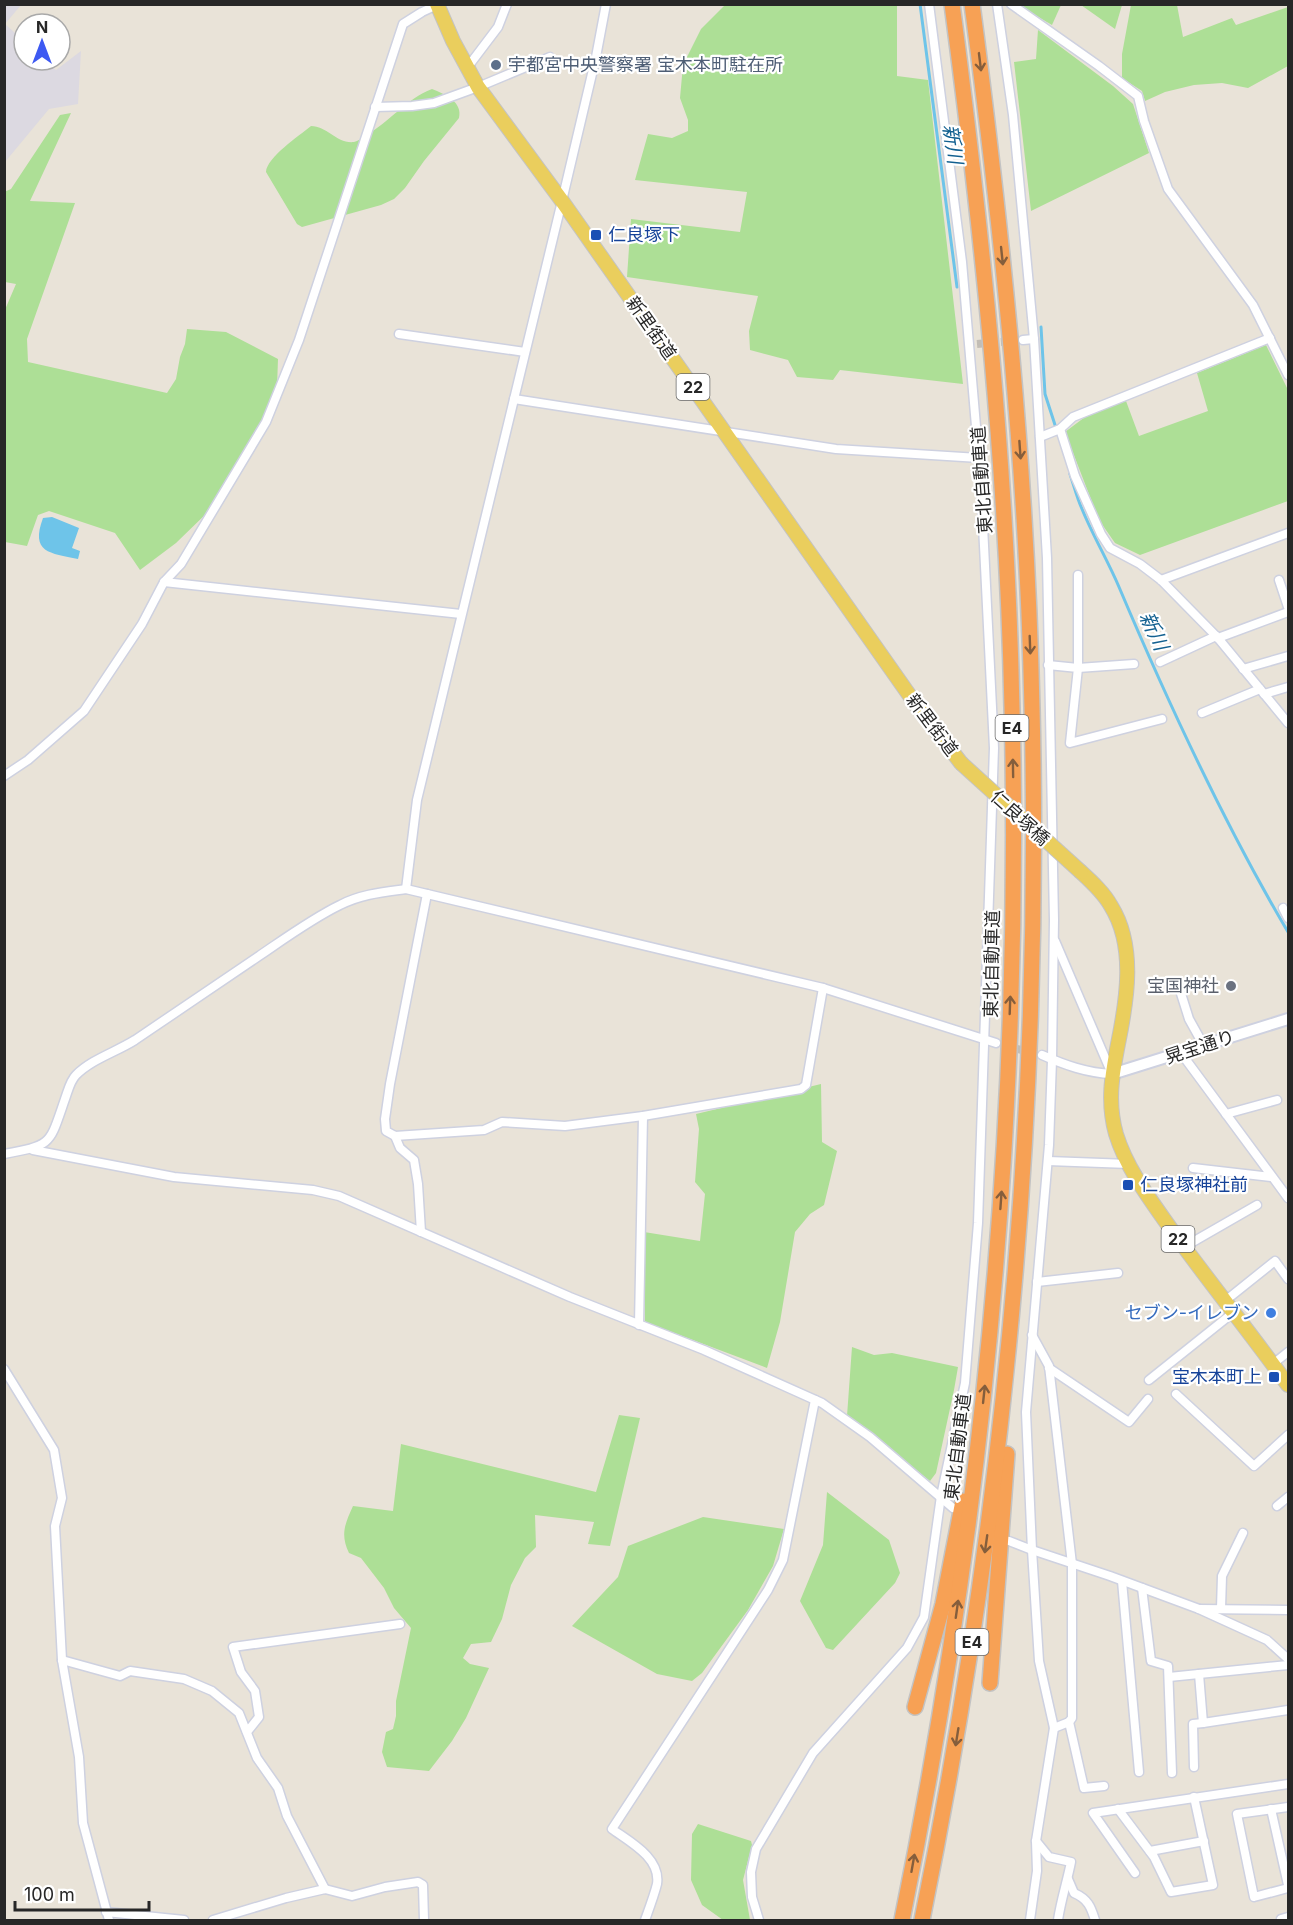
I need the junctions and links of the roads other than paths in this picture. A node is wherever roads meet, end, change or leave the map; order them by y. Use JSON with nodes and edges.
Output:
{"nodes":[{"id":1,"x":507,"y":4,"type":"edge"},
{"id":2,"x":606,"y":4,"type":"edge"},
{"id":3,"x":929,"y":4,"type":"edge"},
{"id":4,"x":952,"y":4,"type":"edge"},
{"id":5,"x":972,"y":4,"type":"edge"},
{"id":6,"x":998,"y":4,"type":"edge"},
{"id":7,"x":1011,"y":4,"type":"edge"},
{"id":8,"x":437,"y":5,"type":"edge"},
{"id":9,"x":550,"y":57,"type":"dead end"},
{"id":10,"x":467,"y":68,"type":"junction"},
{"id":11,"x":478,"y":87,"type":"junction"},
{"id":12,"x":375,"y":107,"type":"junction"},
{"id":13,"x":562,"y":201,"type":"junction"},
{"id":14,"x":399,"y":334,"type":"dead end"},
{"id":15,"x":1270,"y":338,"type":"junction"},
{"id":16,"x":1034,"y":339,"type":"junction"},
{"id":17,"x":1023,"y":340,"type":"tunnel mouth"},
{"id":18,"x":525,"y":352,"type":"junction"},
{"id":19,"x":1288,"y":375,"type":"edge"},
{"id":20,"x":514,"y":399,"type":"junction"},
{"id":21,"x":1060,"y":429,"type":"junction"},
{"id":22,"x":724,"y":432,"type":"junction"},
{"id":23,"x":1040,"y":437,"type":"junction"},
{"id":24,"x":979,"y":458,"type":"junction"},
{"id":25,"x":1288,"y":533,"type":"edge"},
{"id":26,"x":1078,"y":575,"type":"dead end"},
{"id":27,"x":1161,"y":580,"type":"junction"},
{"id":28,"x":1279,"y":580,"type":"dead end"},
{"id":29,"x":164,"y":582,"type":"junction"},
{"id":30,"x":1288,"y":607,"type":"edge"},
{"id":31,"x":1288,"y":612,"type":"edge"},
{"id":32,"x":461,"y":614,"type":"junction"},
{"id":33,"x":1217,"y":637,"type":"junction"},
{"id":34,"x":1288,"y":656,"type":"edge"},
{"id":35,"x":1160,"y":662,"type":"dead end"},
{"id":36,"x":1134,"y":664,"type":"dead end"},
{"id":37,"x":1048,"y":665,"type":"junction"},
{"id":38,"x":1078,"y":668,"type":"junction"},
{"id":39,"x":1243,"y":669,"type":"junction"},
{"id":40,"x":1288,"y":687,"type":"edge"},
{"id":41,"x":1262,"y":692,"type":"junction"},
{"id":42,"x":1203,"y":713,"type":"dead end"},
{"id":43,"x":1162,"y":719,"type":"dead end"},
{"id":44,"x":1288,"y":723,"type":"edge"},
{"id":45,"x":961,"y":763,"type":"joint"},
{"id":46,"x":4,"y":776,"type":"edge"},
{"id":47,"x":406,"y":889,"type":"junction"},
{"id":48,"x":427,"y":894,"type":"junction"},
{"id":49,"x":1282,"y":908,"type":"dead end"},
{"id":50,"x":1288,"y":918,"type":"edge"},
{"id":51,"x":1053,"y":938,"type":"junction"},
{"id":52,"x":1178,"y":984,"type":"dead end"},
{"id":53,"x":823,"y":988,"type":"junction"},
{"id":54,"x":1288,"y":1019,"type":"edge"},
{"id":55,"x":985,"y":1040,"type":"junction"},
{"id":56,"x":996,"y":1043,"type":"tunnel mouth"},
{"id":57,"x":1204,"y":1046,"type":"junction"},
{"id":58,"x":1181,"y":1053,"type":"junction"},
{"id":59,"x":1042,"y":1055,"type":"tunnel mouth"},
{"id":60,"x":1053,"y":1059,"type":"junction"},
{"id":61,"x":1112,"y":1074,"type":"junction"},
{"id":62,"x":1277,"y":1100,"type":"dead end"},
{"id":63,"x":1226,"y":1114,"type":"junction"},
{"id":64,"x":643,"y":1116,"type":"junction"},
{"id":65,"x":395,"y":1136,"type":"junction"},
{"id":66,"x":29,"y":1149,"type":"junction"},
{"id":67,"x":4,"y":1154,"type":"edge"},
{"id":68,"x":1048,"y":1161,"type":"junction"},
{"id":69,"x":1129,"y":1164,"type":"junction"},
{"id":70,"x":1193,"y":1168,"type":"dead end"},
{"id":71,"x":1271,"y":1177,"type":"junction"},
{"id":72,"x":1288,"y":1198,"type":"edge"},
{"id":73,"x":1257,"y":1205,"type":"dead end"},
{"id":74,"x":421,"y":1232,"type":"junction"},
{"id":75,"x":1184,"y":1247,"type":"junction"},
{"id":76,"x":1118,"y":1273,"type":"dead end"},
{"id":77,"x":1288,"y":1279,"type":"edge"},
{"id":78,"x":1037,"y":1282,"type":"junction"},
{"id":79,"x":1230,"y":1307,"type":"junction"},
{"id":80,"x":639,"y":1325,"type":"junction"},
{"id":81,"x":1032,"y":1335,"type":"junction"},
{"id":82,"x":1288,"y":1352,"type":"edge"},
{"id":83,"x":1008,"y":1360,"type":"junction"},
{"id":84,"x":1273,"y":1364,"type":"junction"},
{"id":85,"x":1049,"y":1368,"type":"junction"},
{"id":86,"x":4,"y":1369,"type":"edge"},
{"id":87,"x":1149,"y":1380,"type":"dead end"},
{"id":88,"x":1288,"y":1385,"type":"edge"},
{"id":89,"x":1176,"y":1394,"type":"dead end"},
{"id":90,"x":1148,"y":1399,"type":"dead end"},
{"id":91,"x":815,"y":1400,"type":"junction"},
{"id":92,"x":1288,"y":1435,"type":"edge"},
{"id":93,"x":977,"y":1452,"type":"junction"},
{"id":94,"x":941,"y":1496,"type":"junction"},
{"id":95,"x":1288,"y":1497,"type":"edge"},
{"id":96,"x":1277,"y":1506,"type":"dead end"},
{"id":97,"x":953,"y":1508,"type":"dead end"},
{"id":98,"x":1243,"y":1533,"type":"dead end"},
{"id":99,"x":1010,"y":1540,"type":"dead end"},
{"id":100,"x":1032,"y":1550,"type":"junction"},
{"id":101,"x":1072,"y":1564,"type":"junction"},
{"id":102,"x":1122,"y":1581,"type":"junction"},
{"id":103,"x":1142,"y":1588,"type":"junction"},
{"id":104,"x":1221,"y":1608,"type":"junction"},
{"id":105,"x":1199,"y":1609,"type":"junction"},
{"id":106,"x":1288,"y":1610,"type":"edge"},
{"id":107,"x":400,"y":1624,"type":"dead end"},
{"id":108,"x":1288,"y":1659,"type":"edge"},
{"id":109,"x":62,"y":1660,"type":"junction"},
{"id":110,"x":1288,"y":1665,"type":"edge"},
{"id":111,"x":1200,"y":1674,"type":"junction"},
{"id":112,"x":1169,"y":1677,"type":"junction"},
{"id":113,"x":990,"y":1683,"type":"dead end"},
{"id":114,"x":915,"y":1707,"type":"dead end"},
{"id":115,"x":1288,"y":1710,"type":"edge"},
{"id":116,"x":1069,"y":1722,"type":"junction"},
{"id":117,"x":1203,"y":1723,"type":"junction"},
{"id":118,"x":1054,"y":1728,"type":"junction"},
{"id":119,"x":247,"y":1732,"type":"junction"},
{"id":120,"x":1194,"y":1767,"type":"dead end"},
{"id":121,"x":1139,"y":1772,"type":"dead end"},
{"id":122,"x":1172,"y":1773,"type":"dead end"},
{"id":123,"x":1288,"y":1784,"type":"edge"},
{"id":124,"x":1104,"y":1786,"type":"dead end"},
{"id":125,"x":1194,"y":1797,"type":"junction"},
{"id":126,"x":1288,"y":1807,"type":"edge"},
{"id":127,"x":1118,"y":1809,"type":"junction"},
{"id":128,"x":1271,"y":1809,"type":"junction"},
{"id":129,"x":1036,"y":1841,"type":"junction"},
{"id":130,"x":1204,"y":1841,"type":"junction"},
{"id":131,"x":1150,"y":1851,"type":"junction"},
{"id":132,"x":1135,"y":1873,"type":"dead end"},
{"id":133,"x":1068,"y":1879,"type":"junction"},
{"id":134,"x":1288,"y":1886,"type":"edge"},
{"id":135,"x":325,"y":1889,"type":"junction"},
{"id":136,"x":107,"y":1916,"type":"edge"},
{"id":137,"x":1288,"y":1917,"type":"edge"},
{"id":138,"x":184,"y":1920,"type":"edge"},
{"id":139,"x":213,"y":1920,"type":"edge"},
{"id":140,"x":424,"y":1920,"type":"edge"},
{"id":141,"x":645,"y":1920,"type":"edge"},
{"id":142,"x":759,"y":1920,"type":"edge"},
{"id":143,"x":902,"y":1920,"type":"edge"},
{"id":144,"x":922,"y":1920,"type":"edge"},
{"id":145,"x":1030,"y":1920,"type":"edge"},
{"id":146,"x":1058,"y":1920,"type":"edge"},
{"id":147,"x":1095,"y":1920,"type":"edge"},
{"id":148,"x":1282,"y":1920,"type":"edge"}],
"edges":[{"from":1,"to":10,"type":"street"},
{"from":2,"to":13,"type":"street"},
{"from":3,"to":24,"type":"street"},
{"from":93,"to":4,"type":"highway","name":"東北自動車道","number":"E4","one_way":true},
{"from":5,"to":83,"type":"highway","number":"E4","one_way":true},
{"from":6,"to":16,"type":"street"},
{"from":7,"to":15,"type":"street"},
{"from":8,"to":10,"type":"main road","name":"新里街道","number":"22"},
{"from":8,"to":12,"type":"street"},
{"from":9,"to":11,"type":"street"},
{"from":10,"to":11,"type":"main road","name":"新里街道","number":"22"},
{"from":11,"to":12,"type":"street"},
{"from":11,"to":13,"type":"main road","name":"新里街道","number":"22"},
{"from":12,"to":29,"type":"street"},
{"from":13,"to":18,"type":"street"},
{"from":13,"to":22,"type":"main road","name":"新里街道","number":"22"},
{"from":14,"to":18,"type":"street"},
{"from":15,"to":19,"type":"street"},
{"from":15,"to":21,"type":"street"},
{"from":16,"to":17,"type":"street"},
{"from":16,"to":23,"type":"street"},
{"from":18,"to":20,"type":"street"},
{"from":20,"to":22,"type":"street"},
{"from":20,"to":32,"type":"street"},
{"from":21,"to":23,"type":"street"},
{"from":21,"to":27,"type":"street"},
{"from":22,"to":24,"type":"street"},
{"from":22,"to":45,"type":"main road","name":"新里街道","number":"22"},
{"from":23,"to":37,"type":"street"},
{"from":24,"to":55,"type":"street"},
{"from":25,"to":27,"type":"street"},
{"from":26,"to":38,"type":"street"},
{"from":27,"to":33,"type":"street"},
{"from":28,"to":30,"type":"street"},
{"from":29,"to":32,"type":"street"},
{"from":29,"to":46,"type":"street"},
{"from":31,"to":33,"type":"street"},
{"from":32,"to":47,"type":"street"},
{"from":33,"to":35,"type":"street"},
{"from":33,"to":39,"type":"street"},
{"from":34,"to":39,"type":"street"},
{"from":36,"to":38,"type":"street"},
{"from":37,"to":38,"type":"street"},
{"from":37,"to":51,"type":"street"},
{"from":38,"to":43,"type":"street"},
{"from":39,"to":41,"type":"street"},
{"from":40,"to":41,"type":"street"},
{"from":41,"to":42,"type":"street"},
{"from":41,"to":44,"type":"street"},
{"from":45,"to":61,"type":"main road","name":"仁良塚橋","number":"22","bridge":true},
{"from":47,"to":48,"type":"street"},
{"from":47,"to":66,"type":"street"},
{"from":48,"to":53,"type":"street"},
{"from":48,"to":65,"type":"street"},
{"from":49,"to":50,"type":"street"},
{"from":51,"to":60,"type":"street"},
{"from":51,"to":61,"type":"street"},
{"from":52,"to":57,"type":"street"},
{"from":53,"to":55,"type":"street"},
{"from":53,"to":64,"type":"street"},
{"from":54,"to":57,"type":"street","name":"晃宝通り"},
{"from":55,"to":56,"type":"street"},
{"from":55,"to":94,"type":"street"},
{"from":57,"to":58,"type":"street","name":"晃宝通り"},
{"from":58,"to":61,"type":"street","name":"晃宝通り"},
{"from":58,"to":63,"type":"street"},
{"from":59,"to":60,"type":"street"},
{"from":60,"to":61,"type":"street"},
{"from":60,"to":68,"type":"street"},
{"from":61,"to":69,"type":"main road","number":"22"},
{"from":62,"to":63,"type":"street"},
{"from":63,"to":71,"type":"street"},
{"from":64,"to":65,"type":"street"},
{"from":64,"to":80,"type":"street"},
{"from":65,"to":74,"type":"street"},
{"from":66,"to":67,"type":"street"},
{"from":66,"to":74,"type":"street"},
{"from":68,"to":69,"type":"street"},
{"from":68,"to":78,"type":"street"},
{"from":69,"to":75,"type":"main road","number":"22"},
{"from":70,"to":71,"type":"street"},
{"from":71,"to":72,"type":"street"},
{"from":73,"to":75,"type":"street"},
{"from":74,"to":80,"type":"street"},
{"from":75,"to":79,"type":"main road","number":"22"},
{"from":76,"to":78,"type":"street"},
{"from":77,"to":79,"type":"street"},
{"from":78,"to":81,"type":"street"},
{"from":79,"to":84,"type":"main road","number":"22"},
{"from":79,"to":87,"type":"street"},
{"from":80,"to":91,"type":"street"},
{"from":81,"to":85,"type":"street"},
{"from":81,"to":100,"type":"street"},
{"from":82,"to":84,"type":"street"},
{"from":83,"to":113,"type":"highway"},
{"from":83,"to":144,"type":"highway","number":"E4","one_way":true},
{"from":84,"to":88,"type":"main road","number":"22"},
{"from":85,"to":90,"type":"street"},
{"from":85,"to":101,"type":"street"},
{"from":86,"to":109,"type":"street"},
{"from":89,"to":92,"type":"street"},
{"from":91,"to":94,"type":"street"},
{"from":91,"to":141,"type":"street"},
{"from":93,"to":114,"type":"highway"},
{"from":143,"to":93,"type":"highway","name":"東北自動車道","number":"E4","one_way":true},
{"from":94,"to":97,"type":"street"},
{"from":94,"to":142,"type":"street"},
{"from":95,"to":96,"type":"street"},
{"from":98,"to":104,"type":"street"},
{"from":99,"to":100,"type":"street"},
{"from":100,"to":101,"type":"street"},
{"from":100,"to":118,"type":"street"},
{"from":101,"to":102,"type":"street"},
{"from":101,"to":116,"type":"street"},
{"from":102,"to":103,"type":"street"},
{"from":102,"to":121,"type":"street"},
{"from":103,"to":105,"type":"street"},
{"from":103,"to":112,"type":"street"},
{"from":104,"to":105,"type":"street"},
{"from":104,"to":106,"type":"street"},
{"from":105,"to":108,"type":"street"},
{"from":107,"to":119,"type":"street"},
{"from":109,"to":119,"type":"street"},
{"from":109,"to":136,"type":"street"},
{"from":110,"to":111,"type":"street"},
{"from":111,"to":112,"type":"street"},
{"from":111,"to":117,"type":"street"},
{"from":112,"to":122,"type":"street"},
{"from":115,"to":117,"type":"street"},
{"from":116,"to":118,"type":"street"},
{"from":116,"to":124,"type":"street"},
{"from":117,"to":120,"type":"street"},
{"from":118,"to":129,"type":"street"},
{"from":119,"to":135,"type":"street"},
{"from":123,"to":125,"type":"street"},
{"from":125,"to":127,"type":"street"},
{"from":125,"to":130,"type":"street"},
{"from":126,"to":128,"type":"street"},
{"from":127,"to":131,"type":"street"},
{"from":127,"to":132,"type":"street"},
{"from":128,"to":134,"type":"street"},
{"from":128,"to":134,"type":"street"},
{"from":129,"to":133,"type":"street"},
{"from":129,"to":145,"type":"street"},
{"from":130,"to":131,"type":"street"},
{"from":130,"to":131,"type":"street"},
{"from":133,"to":146,"type":"street"},
{"from":133,"to":147,"type":"street"},
{"from":135,"to":139,"type":"street"},
{"from":135,"to":140,"type":"street"},
{"from":136,"to":138,"type":"street"},
{"from":137,"to":148,"type":"street"}]}
